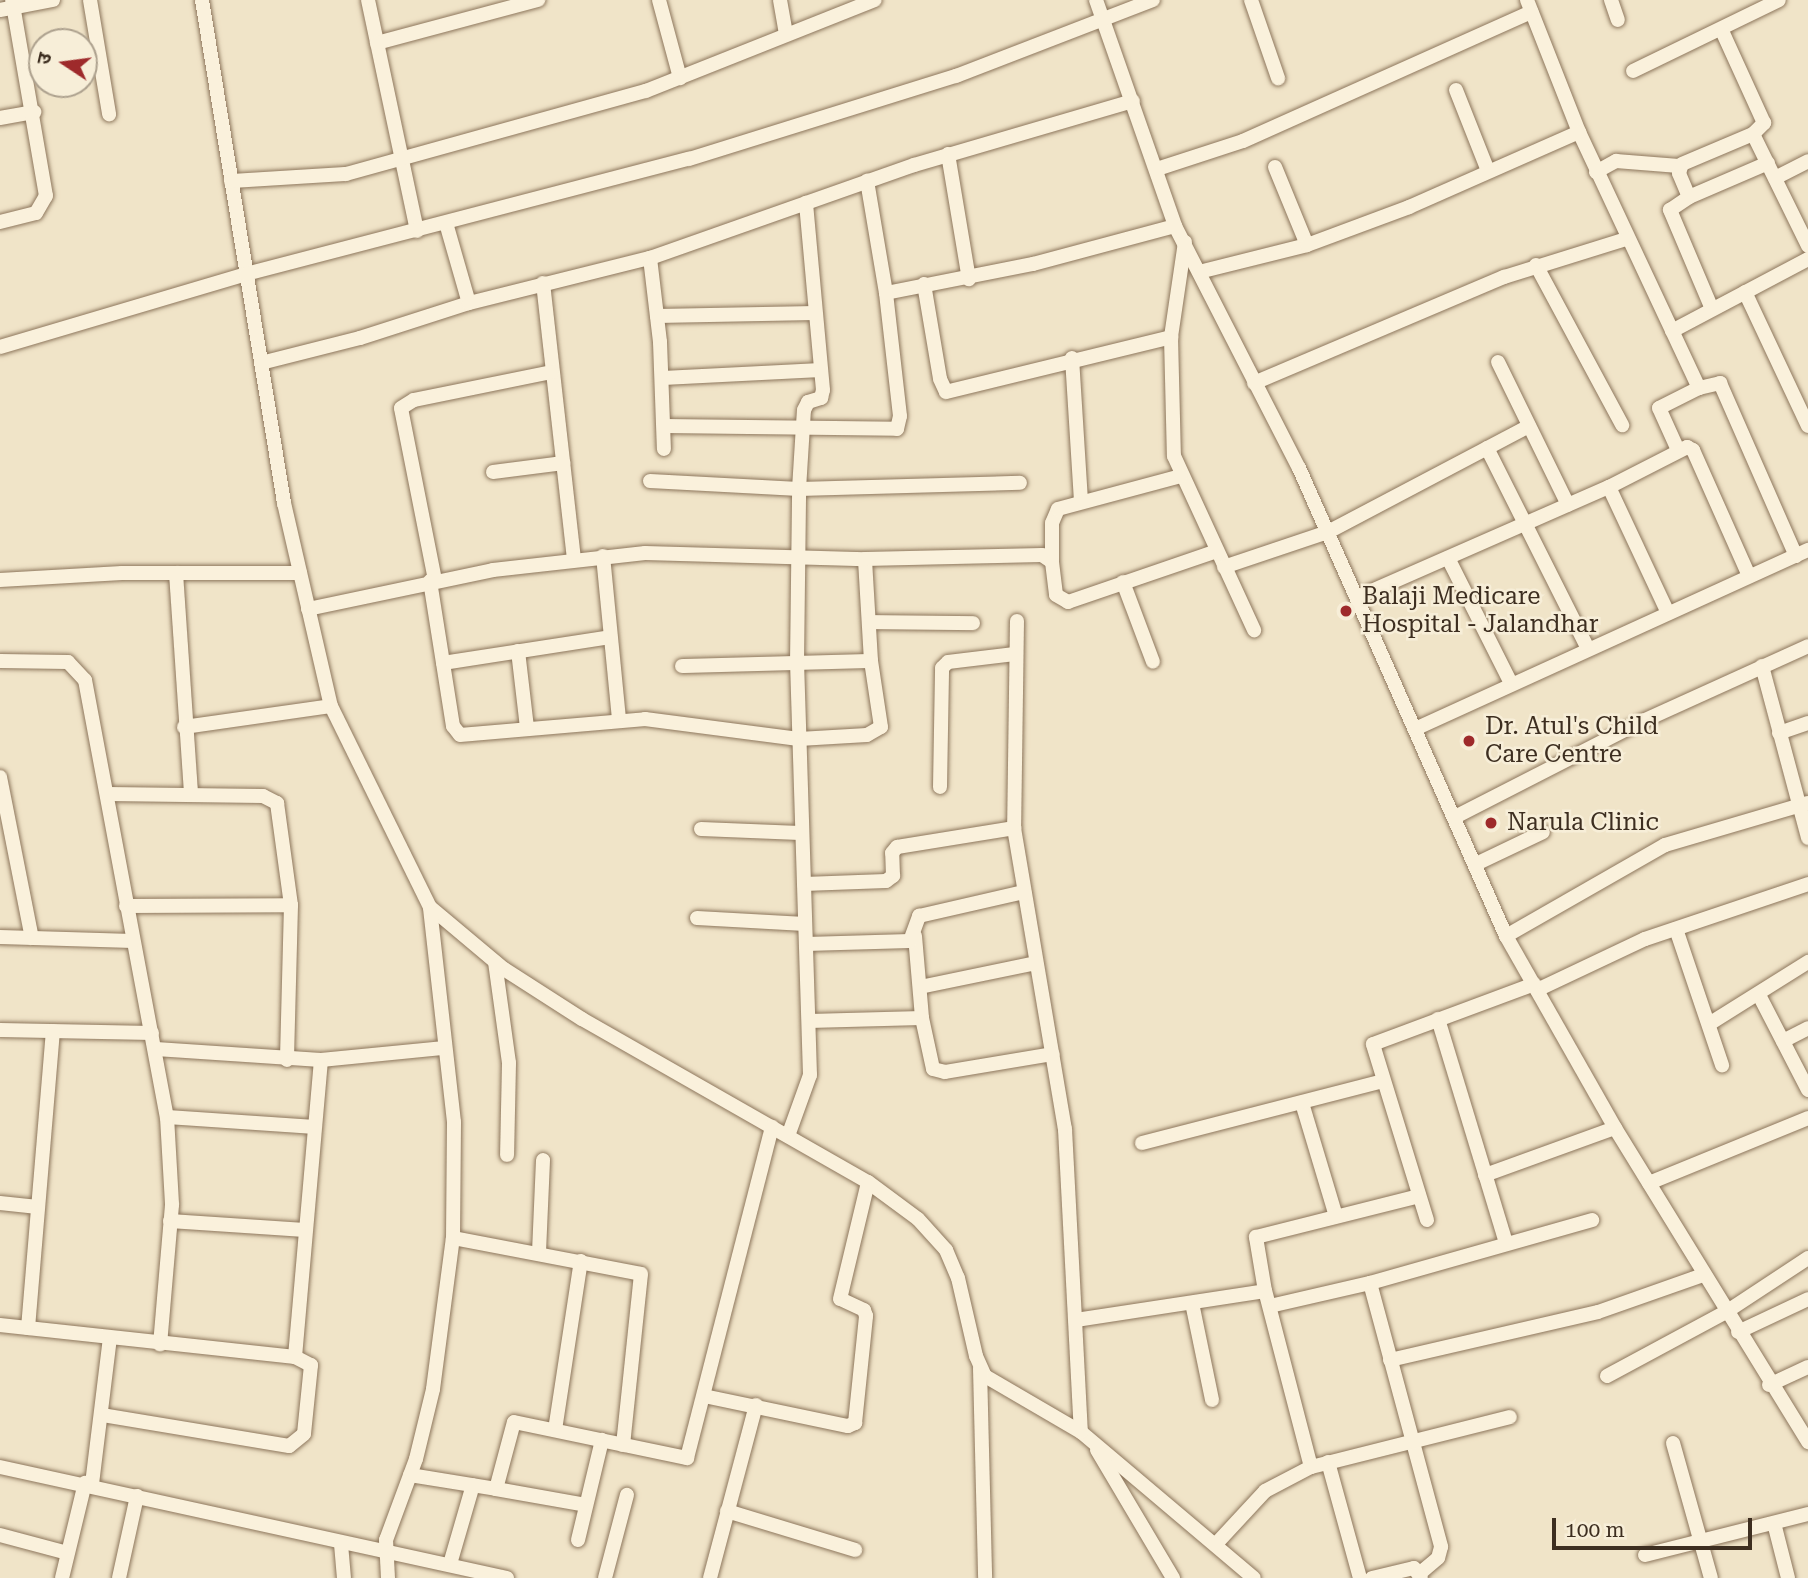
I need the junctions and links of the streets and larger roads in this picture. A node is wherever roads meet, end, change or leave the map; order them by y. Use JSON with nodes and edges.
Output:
{"nodes":[{"id":1,"x":53,"y":0,"type":"edge"},
{"id":2,"x":90,"y":0,"type":"edge"},
{"id":3,"x":202,"y":0,"type":"edge"},
{"id":4,"x":368,"y":0,"type":"edge"},
{"id":5,"x":538,"y":0,"type":"edge"},
{"id":6,"x":659,"y":0,"type":"edge"},
{"id":7,"x":780,"y":0,"type":"edge"},
{"id":8,"x":875,"y":0,"type":"edge"},
{"id":9,"x":1096,"y":0,"type":"edge"},
{"id":10,"x":1153,"y":0,"type":"edge"},
{"id":11,"x":1251,"y":0,"type":"edge"},
{"id":12,"x":1611,"y":0,"type":"edge"},
{"id":13,"x":1779,"y":0,"type":"edge"},
{"id":14,"x":500,"y":5,"type":"edge"},
{"id":15,"x":9,"y":6,"type":"edge"},
{"id":16,"x":1530,"y":6,"type":"edge"},
{"id":17,"x":1102,"y":18,"type":"junction"},
{"id":18,"x":1618,"y":20,"type":"dead end"},
{"id":19,"x":1722,"y":31,"type":"junction"},
{"id":20,"x":786,"y":33,"type":"junction"},
{"id":21,"x":377,"y":43,"type":"junction"},
{"id":22,"x":1633,"y":71,"type":"dead end"},
{"id":23,"x":680,"y":78,"type":"junction"},
{"id":24,"x":1278,"y":78,"type":"dead end"},
{"id":25,"x":1456,"y":90,"type":"dead end"},
{"id":26,"x":1133,"y":101,"type":"junction"},
{"id":27,"x":34,"y":112,"type":"junction"},
{"id":28,"x":110,"y":114,"type":"dead end"},
{"id":29,"x":0,"y":118,"type":"edge"},
{"id":30,"x":1578,"y":132,"type":"junction"},
{"id":31,"x":1752,"y":134,"type":"junction"},
{"id":32,"x":948,"y":154,"type":"junction"},
{"id":33,"x":403,"y":156,"type":"junction"},
{"id":34,"x":1808,"y":161,"type":"edge"},
{"id":35,"x":1768,"y":163,"type":"junction"},
{"id":36,"x":1679,"y":166,"type":"junction"},
{"id":37,"x":1275,"y":167,"type":"dead end"},
{"id":38,"x":1157,"y":169,"type":"junction"},
{"id":39,"x":1488,"y":171,"type":"junction"},
{"id":40,"x":1596,"y":172,"type":"junction"},
{"id":41,"x":1775,"y":178,"type":"junction"},
{"id":42,"x":231,"y":181,"type":"junction"},
{"id":43,"x":867,"y":181,"type":"junction"},
{"id":44,"x":1689,"y":197,"type":"junction"},
{"id":45,"x":806,"y":202,"type":"junction"},
{"id":46,"x":0,"y":222,"type":"edge"},
{"id":47,"x":446,"y":223,"type":"junction"},
{"id":48,"x":1175,"y":226,"type":"junction"},
{"id":49,"x":417,"y":231,"type":"junction"},
{"id":50,"x":1626,"y":239,"type":"junction"},
{"id":51,"x":1185,"y":242,"type":"junction"},
{"id":52,"x":1307,"y":245,"type":"junction"},
{"id":53,"x":1808,"y":246,"type":"edge"},
{"id":54,"x":650,"y":258,"type":"junction"},
{"id":55,"x":1808,"y":259,"type":"edge"},
{"id":56,"x":1536,"y":265,"type":"junction"},
{"id":57,"x":1199,"y":272,"type":"junction"},
{"id":58,"x":246,"y":274,"type":"junction"},
{"id":59,"x":969,"y":279,"type":"junction"},
{"id":60,"x":543,"y":283,"type":"junction"},
{"id":61,"x":924,"y":284,"type":"junction"},
{"id":62,"x":1745,"y":292,"type":"junction"},
{"id":63,"x":886,"y":293,"type":"junction"},
{"id":64,"x":469,"y":303,"type":"junction"},
{"id":65,"x":1712,"y":309,"type":"junction"},
{"id":66,"x":815,"y":313,"type":"junction"},
{"id":67,"x":657,"y":316,"type":"junction"},
{"id":68,"x":1672,"y":331,"type":"junction"},
{"id":69,"x":1171,"y":337,"type":"junction"},
{"id":70,"x":0,"y":347,"type":"edge"},
{"id":71,"x":1072,"y":358,"type":"junction"},
{"id":72,"x":1498,"y":362,"type":"dead end"},
{"id":73,"x":261,"y":363,"type":"junction"},
{"id":74,"x":821,"y":370,"type":"junction"},
{"id":75,"x":552,"y":372,"type":"junction"},
{"id":76,"x":663,"y":378,"type":"junction"},
{"id":77,"x":1254,"y":383,"type":"junction"},
{"id":78,"x":1699,"y":388,"type":"junction"},
{"id":79,"x":1622,"y":425,"type":"dead end"},
{"id":80,"x":664,"y":426,"type":"junction"},
{"id":81,"x":1529,"y":426,"type":"junction"},
{"id":82,"x":1808,"y":426,"type":"edge"},
{"id":83,"x":802,"y":431,"type":"junction"},
{"id":84,"x":1487,"y":448,"type":"junction"},
{"id":85,"x":664,"y":449,"type":"dead end"},
{"id":86,"x":1678,"y":450,"type":"junction"},
{"id":87,"x":563,"y":463,"type":"junction"},
{"id":88,"x":493,"y":472,"type":"dead end"},
{"id":89,"x":1181,"y":476,"type":"junction"},
{"id":90,"x":650,"y":481,"type":"dead end"},
{"id":91,"x":1020,"y":484,"type":"dead end"},
{"id":92,"x":1609,"y":487,"type":"junction"},
{"id":93,"x":799,"y":489,"type":"junction"},
{"id":94,"x":1081,"y":500,"type":"junction"},
{"id":95,"x":1568,"y":505,"type":"junction"},
{"id":96,"x":1526,"y":523,"type":"junction"},
{"id":97,"x":1328,"y":532,"type":"junction"},
{"id":98,"x":1217,"y":551,"type":"junction"},
{"id":99,"x":1802,"y":553,"type":"edge"},
{"id":100,"x":603,"y":556,"type":"junction"},
{"id":101,"x":796,"y":556,"type":"junction"},
{"id":102,"x":1448,"y":558,"type":"junction"},
{"id":103,"x":574,"y":559,"type":"junction"},
{"id":104,"x":865,"y":559,"type":"junction"},
{"id":105,"x":1052,"y":562,"type":"junction"},
{"id":106,"x":1224,"y":567,"type":"junction"},
{"id":107,"x":176,"y":573,"type":"junction"},
{"id":108,"x":300,"y":573,"type":"junction"},
{"id":109,"x":1749,"y":576,"type":"junction"},
{"id":110,"x":0,"y":580,"type":"edge"},
{"id":111,"x":432,"y":581,"type":"junction"},
{"id":112,"x":1123,"y":582,"type":"junction"},
{"id":113,"x":1358,"y":597,"type":"junction"},
{"id":114,"x":309,"y":609,"type":"junction"},
{"id":115,"x":1668,"y":613,"type":"junction"},
{"id":116,"x":1017,"y":621,"type":"dead end"},
{"id":117,"x":870,"y":622,"type":"junction"},
{"id":118,"x":973,"y":623,"type":"dead end"},
{"id":119,"x":1254,"y":629,"type":"dead end"},
{"id":120,"x":611,"y":637,"type":"junction"},
{"id":121,"x":1808,"y":646,"type":"edge"},
{"id":122,"x":1588,"y":649,"type":"junction"},
{"id":123,"x":518,"y":651,"type":"junction"},
{"id":124,"x":1014,"y":654,"type":"junction"},
{"id":125,"x":0,"y":661,"type":"edge"},
{"id":126,"x":871,"y":661,"type":"junction"},
{"id":127,"x":1153,"y":662,"type":"dead end"},
{"id":128,"x":443,"y":663,"type":"junction"},
{"id":129,"x":797,"y":663,"type":"junction"},
{"id":130,"x":682,"y":666,"type":"dead end"},
{"id":131,"x":1762,"y":666,"type":"junction"},
{"id":132,"x":1511,"y":683,"type":"junction"},
{"id":133,"x":331,"y":706,"type":"junction"},
{"id":134,"x":619,"y":720,"type":"junction"},
{"id":135,"x":1808,"y":723,"type":"edge"},
{"id":136,"x":184,"y":727,"type":"junction"},
{"id":137,"x":527,"y":728,"type":"junction"},
{"id":138,"x":1415,"y":729,"type":"junction"},
{"id":139,"x":1779,"y":733,"type":"junction"},
{"id":140,"x":799,"y":739,"type":"junction"},
{"id":141,"x":0,"y":777,"type":"edge"},
{"id":142,"x":940,"y":787,"type":"dead end"},
{"id":143,"x":191,"y":793,"type":"junction"},
{"id":144,"x":108,"y":794,"type":"junction"},
{"id":145,"x":1803,"y":804,"type":"edge"},
{"id":146,"x":1455,"y":817,"type":"junction"},
{"id":147,"x":1014,"y":828,"type":"junction"},
{"id":148,"x":701,"y":829,"type":"dead end"},
{"id":149,"x":1543,"y":832,"type":"dead end"},
{"id":150,"x":800,"y":833,"type":"junction"},
{"id":151,"x":1808,"y":838,"type":"edge"},
{"id":152,"x":6,"y":840,"type":"edge"},
{"id":153,"x":1476,"y":864,"type":"junction"},
{"id":154,"x":804,"y":884,"type":"junction"},
{"id":155,"x":1808,"y":884,"type":"edge"},
{"id":156,"x":1024,"y":892,"type":"junction"},
{"id":157,"x":291,"y":905,"type":"junction"},
{"id":158,"x":126,"y":906,"type":"junction"},
{"id":159,"x":430,"y":907,"type":"junction"},
{"id":160,"x":697,"y":918,"type":"dead end"},
{"id":161,"x":805,"y":924,"type":"junction"},
{"id":162,"x":1676,"y":929,"type":"junction"},
{"id":163,"x":915,"y":936,"type":"junction"},
{"id":164,"x":1506,"y":936,"type":"junction"},
{"id":165,"x":0,"y":937,"type":"edge"},
{"id":166,"x":32,"y":938,"type":"junction"},
{"id":167,"x":133,"y":941,"type":"junction"},
{"id":168,"x":806,"y":944,"type":"junction"},
{"id":169,"x":495,"y":962,"type":"junction"},
{"id":170,"x":1037,"y":962,"type":"junction"},
{"id":171,"x":1808,"y":962,"type":"edge"},
{"id":172,"x":920,"y":987,"type":"junction"},
{"id":173,"x":1536,"y":987,"type":"junction"},
{"id":174,"x":1759,"y":995,"type":"junction"},
{"id":175,"x":922,"y":1018,"type":"junction"},
{"id":176,"x":1438,"y":1019,"type":"junction"},
{"id":177,"x":809,"y":1021,"type":"junction"},
{"id":178,"x":1709,"y":1024,"type":"junction"},
{"id":179,"x":1808,"y":1028,"type":"edge"},
{"id":180,"x":0,"y":1030,"type":"edge"},
{"id":181,"x":53,"y":1031,"type":"junction"},
{"id":182,"x":152,"y":1033,"type":"junction"},
{"id":183,"x":1783,"y":1041,"type":"junction"},
{"id":184,"x":444,"y":1048,"type":"junction"},
{"id":185,"x":156,"y":1049,"type":"junction"},
{"id":186,"x":1052,"y":1054,"type":"junction"},
{"id":187,"x":287,"y":1060,"type":"junction"},
{"id":188,"x":321,"y":1060,"type":"junction"},
{"id":189,"x":1722,"y":1065,"type":"dead end"},
{"id":190,"x":1383,"y":1081,"type":"junction"},
{"id":191,"x":1808,"y":1090,"type":"edge"},
{"id":192,"x":1303,"y":1103,"type":"junction"},
{"id":193,"x":167,"y":1117,"type":"junction"},
{"id":194,"x":1808,"y":1118,"type":"edge"},
{"id":195,"x":313,"y":1127,"type":"junction"},
{"id":196,"x":772,"y":1127,"type":"junction"},
{"id":197,"x":1615,"y":1128,"type":"junction"},
{"id":198,"x":788,"y":1136,"type":"junction"},
{"id":199,"x":1142,"y":1143,"type":"dead end"},
{"id":200,"x":508,"y":1155,"type":"dead end"},
{"id":201,"x":543,"y":1160,"type":"dead end"},
{"id":202,"x":1485,"y":1175,"type":"junction"},
{"id":203,"x":868,"y":1182,"type":"junction"},
{"id":204,"x":1649,"y":1183,"type":"junction"},
{"id":205,"x":1419,"y":1196,"type":"junction"},
{"id":206,"x":0,"y":1203,"type":"edge"},
{"id":207,"x":38,"y":1207,"type":"junction"},
{"id":208,"x":1336,"y":1216,"type":"junction"},
{"id":209,"x":1427,"y":1220,"type":"dead end"},
{"id":210,"x":1592,"y":1220,"type":"dead end"},
{"id":211,"x":170,"y":1221,"type":"junction"},
{"id":212,"x":305,"y":1230,"type":"junction"},
{"id":213,"x":453,"y":1238,"type":"junction"},
{"id":214,"x":1506,"y":1244,"type":"junction"},
{"id":215,"x":539,"y":1252,"type":"junction"},
{"id":216,"x":1808,"y":1258,"type":"edge"},
{"id":217,"x":581,"y":1261,"type":"junction"},
{"id":218,"x":1703,"y":1275,"type":"junction"},
{"id":219,"x":1370,"y":1283,"type":"junction"},
{"id":220,"x":1265,"y":1291,"type":"junction"},
{"id":221,"x":1808,"y":1299,"type":"edge"},
{"id":222,"x":1192,"y":1303,"type":"junction"},
{"id":223,"x":1270,"y":1306,"type":"junction"},
{"id":224,"x":1726,"y":1312,"type":"junction"},
{"id":225,"x":1076,"y":1320,"type":"junction"},
{"id":226,"x":0,"y":1325,"type":"edge"},
{"id":227,"x":28,"y":1328,"type":"junction"},
{"id":228,"x":1738,"y":1332,"type":"junction"},
{"id":229,"x":110,"y":1338,"type":"junction"},
{"id":230,"x":160,"y":1343,"type":"junction"},
{"id":231,"x":295,"y":1357,"type":"junction"},
{"id":232,"x":1390,"y":1360,"type":"junction"},
{"id":233,"x":1808,"y":1367,"type":"edge"},
{"id":234,"x":980,"y":1368,"type":"junction"},
{"id":235,"x":1607,"y":1376,"type":"dead end"},
{"id":236,"x":1769,"y":1385,"type":"junction"},
{"id":237,"x":704,"y":1396,"type":"junction"},
{"id":238,"x":1212,"y":1400,"type":"dead end"},
{"id":239,"x":756,"y":1405,"type":"junction"},
{"id":240,"x":102,"y":1416,"type":"junction"},
{"id":241,"x":1510,"y":1417,"type":"dead end"},
{"id":242,"x":555,"y":1430,"type":"junction"},
{"id":243,"x":1085,"y":1436,"type":"junction"},
{"id":244,"x":1807,"y":1437,"type":"edge"},
{"id":245,"x":602,"y":1440,"type":"junction"},
{"id":246,"x":1412,"y":1442,"type":"junction"},
{"id":247,"x":1673,"y":1443,"type":"dead end"},
{"id":248,"x":622,"y":1445,"type":"junction"},
{"id":249,"x":1328,"y":1462,"type":"junction"},
{"id":250,"x":0,"y":1467,"type":"edge"},
{"id":251,"x":1311,"y":1467,"type":"junction"},
{"id":252,"x":410,"y":1475,"type":"junction"},
{"id":253,"x":89,"y":1483,"type":"junction"},
{"id":254,"x":473,"y":1485,"type":"junction"},
{"id":255,"x":496,"y":1489,"type":"junction"},
{"id":256,"x":627,"y":1495,"type":"dead end"},
{"id":257,"x":137,"y":1496,"type":"junction"},
{"id":258,"x":586,"y":1505,"type":"junction"},
{"id":259,"x":727,"y":1511,"type":"junction"},
{"id":260,"x":1808,"y":1514,"type":"edge"},
{"id":261,"x":1774,"y":1523,"type":"junction"},
{"id":262,"x":0,"y":1535,"type":"edge"},
{"id":263,"x":578,"y":1540,"type":"dead end"},
{"id":264,"x":1702,"y":1542,"type":"junction"},
{"id":265,"x":341,"y":1544,"type":"junction"},
{"id":266,"x":1216,"y":1544,"type":"junction"},
{"id":267,"x":855,"y":1550,"type":"dead end"},
{"id":268,"x":67,"y":1553,"type":"junction"},
{"id":269,"x":385,"y":1553,"type":"junction"},
{"id":270,"x":1645,"y":1555,"type":"dead end"},
{"id":271,"x":450,"y":1564,"type":"junction"},
{"id":272,"x":1421,"y":1576,"type":"edge"},
{"id":273,"x":62,"y":1578,"type":"edge"},
{"id":274,"x":119,"y":1578,"type":"edge"},
{"id":275,"x":344,"y":1578,"type":"edge"},
{"id":276,"x":388,"y":1578,"type":"edge"},
{"id":277,"x":508,"y":1578,"type":"edge"},
{"id":278,"x":605,"y":1578,"type":"edge"},
{"id":279,"x":710,"y":1578,"type":"edge"},
{"id":280,"x":985,"y":1578,"type":"edge"},
{"id":281,"x":1173,"y":1578,"type":"edge"},
{"id":282,"x":1254,"y":1578,"type":"edge"},
{"id":283,"x":1360,"y":1578,"type":"edge"},
{"id":284,"x":1373,"y":1578,"type":"edge"},
{"id":285,"x":1711,"y":1578,"type":"edge"},
{"id":286,"x":1788,"y":1578,"type":"edge"}],
"edges":[{"from":1,"to":15,"type":"street"},
{"from":2,"to":28,"type":"street"},
{"from":3,"to":42,"type":"street"},
{"from":4,"to":21,"type":"street"},
{"from":5,"to":14,"type":"street"},
{"from":6,"to":23,"type":"street"},
{"from":7,"to":20,"type":"street"},
{"from":8,"to":20,"type":"street"},
{"from":9,"to":17,"type":"street"},
{"from":10,"to":17,"type":"street"},
{"from":11,"to":24,"type":"street"},
{"from":12,"to":18,"type":"street"},
{"from":13,"to":19,"type":"street"},
{"from":14,"to":21,"type":"street"},
{"from":15,"to":27,"type":"street"},
{"from":16,"to":30,"type":"street"},
{"from":16,"to":38,"type":"street"},
{"from":17,"to":26,"type":"street"},
{"from":17,"to":47,"type":"street"},
{"from":19,"to":22,"type":"street"},
{"from":19,"to":31,"type":"street"},
{"from":20,"to":23,"type":"street"},
{"from":21,"to":33,"type":"street"},
{"from":23,"to":33,"type":"street"},
{"from":25,"to":39,"type":"street"},
{"from":26,"to":32,"type":"street"},
{"from":26,"to":38,"type":"street"},
{"from":27,"to":29,"type":"street"},
{"from":27,"to":46,"type":"street"},
{"from":30,"to":39,"type":"street"},
{"from":30,"to":40,"type":"street"},
{"from":31,"to":35,"type":"street"},
{"from":31,"to":36,"type":"street"},
{"from":32,"to":43,"type":"street"},
{"from":32,"to":59,"type":"street"},
{"from":33,"to":42,"type":"street"},
{"from":33,"to":49,"type":"street"},
{"from":34,"to":41,"type":"street"},
{"from":35,"to":41,"type":"street"},
{"from":35,"to":44,"type":"street"},
{"from":36,"to":40,"type":"street"},
{"from":36,"to":44,"type":"street"},
{"from":37,"to":52,"type":"street"},
{"from":38,"to":48,"type":"street"},
{"from":39,"to":52,"type":"street"},
{"from":40,"to":50,"type":"street"},
{"from":41,"to":53,"type":"street"},
{"from":42,"to":58,"type":"street"},
{"from":43,"to":45,"type":"street"},
{"from":43,"to":63,"type":"street"},
{"from":44,"to":65,"type":"street"},
{"from":45,"to":54,"type":"street"},
{"from":45,"to":66,"type":"street"},
{"from":47,"to":49,"type":"street"},
{"from":47,"to":64,"type":"street"},
{"from":48,"to":51,"type":"street"},
{"from":48,"to":59,"type":"street"},
{"from":49,"to":58,"type":"street"},
{"from":50,"to":56,"type":"street"},
{"from":50,"to":68,"type":"street"},
{"from":51,"to":57,"type":"street"},
{"from":51,"to":69,"type":"street"},
{"from":52,"to":57,"type":"street"},
{"from":54,"to":60,"type":"street"},
{"from":54,"to":67,"type":"street"},
{"from":55,"to":62,"type":"street"},
{"from":56,"to":77,"type":"street"},
{"from":56,"to":79,"type":"street"},
{"from":57,"to":77,"type":"street"},
{"from":58,"to":70,"type":"street"},
{"from":58,"to":73,"type":"street"},
{"from":59,"to":61,"type":"street"},
{"from":60,"to":64,"type":"street"},
{"from":60,"to":75,"type":"street"},
{"from":61,"to":63,"type":"street"},
{"from":61,"to":71,"type":"street"},
{"from":62,"to":65,"type":"street"},
{"from":62,"to":82,"type":"street"},
{"from":63,"to":83,"type":"street"},
{"from":64,"to":73,"type":"street"},
{"from":65,"to":68,"type":"street"},
{"from":66,"to":67,"type":"street"},
{"from":66,"to":74,"type":"street"},
{"from":67,"to":76,"type":"street"},
{"from":68,"to":78,"type":"street"},
{"from":69,"to":71,"type":"street"},
{"from":69,"to":89,"type":"street"},
{"from":71,"to":94,"type":"street"},
{"from":72,"to":81,"type":"street"},
{"from":73,"to":108,"type":"street"},
{"from":74,"to":76,"type":"street"},
{"from":74,"to":83,"type":"street"},
{"from":75,"to":87,"type":"street"},
{"from":75,"to":111,"type":"street"},
{"from":76,"to":80,"type":"street"},
{"from":77,"to":97,"type":"street"},
{"from":78,"to":86,"type":"street"},
{"from":78,"to":99,"type":"street"},
{"from":80,"to":83,"type":"street"},
{"from":80,"to":85,"type":"street"},
{"from":81,"to":84,"type":"street"},
{"from":81,"to":95,"type":"street"},
{"from":83,"to":93,"type":"street"},
{"from":84,"to":96,"type":"street"},
{"from":84,"to":97,"type":"street"},
{"from":86,"to":92,"type":"street"},
{"from":86,"to":109,"type":"street"},
{"from":87,"to":88,"type":"street"},
{"from":87,"to":103,"type":"street"},
{"from":89,"to":94,"type":"street"},
{"from":89,"to":98,"type":"street"},
{"from":90,"to":93,"type":"street"},
{"from":91,"to":93,"type":"street"},
{"from":92,"to":95,"type":"street"},
{"from":92,"to":115,"type":"street"},
{"from":93,"to":101,"type":"street"},
{"from":94,"to":105,"type":"street"},
{"from":95,"to":96,"type":"street"},
{"from":96,"to":102,"type":"street"},
{"from":96,"to":122,"type":"street"},
{"from":97,"to":106,"type":"street"},
{"from":97,"to":113,"type":"street"},
{"from":98,"to":106,"type":"street"},
{"from":98,"to":112,"type":"street"},
{"from":99,"to":109,"type":"street"},
{"from":100,"to":101,"type":"street"},
{"from":100,"to":103,"type":"street"},
{"from":100,"to":120,"type":"street"},
{"from":101,"to":104,"type":"street"},
{"from":101,"to":129,"type":"street"},
{"from":102,"to":113,"type":"street"},
{"from":102,"to":132,"type":"street"},
{"from":103,"to":111,"type":"street"},
{"from":104,"to":105,"type":"street"},
{"from":104,"to":117,"type":"street"},
{"from":105,"to":112,"type":"street"},
{"from":106,"to":119,"type":"street"},
{"from":107,"to":108,"type":"street"},
{"from":107,"to":110,"type":"street"},
{"from":107,"to":136,"type":"street"},
{"from":108,"to":114,"type":"street"},
{"from":109,"to":115,"type":"street"},
{"from":111,"to":114,"type":"street"},
{"from":111,"to":128,"type":"street"},
{"from":112,"to":127,"type":"street"},
{"from":113,"to":138,"type":"street"},
{"from":114,"to":133,"type":"street"},
{"from":115,"to":122,"type":"street"},
{"from":116,"to":124,"type":"street"},
{"from":117,"to":118,"type":"street"},
{"from":117,"to":126,"type":"street"},
{"from":120,"to":123,"type":"street"},
{"from":120,"to":134,"type":"street"},
{"from":121,"to":131,"type":"street"},
{"from":122,"to":132,"type":"street"},
{"from":123,"to":128,"type":"street"},
{"from":123,"to":137,"type":"street"},
{"from":124,"to":142,"type":"street"},
{"from":124,"to":147,"type":"street"},
{"from":125,"to":144,"type":"street"},
{"from":126,"to":129,"type":"street"},
{"from":126,"to":140,"type":"street"},
{"from":128,"to":137,"type":"street"},
{"from":129,"to":130,"type":"street"},
{"from":129,"to":140,"type":"street"},
{"from":131,"to":139,"type":"street"},
{"from":131,"to":146,"type":"street"},
{"from":132,"to":138,"type":"street"},
{"from":133,"to":136,"type":"street"},
{"from":133,"to":159,"type":"street"},
{"from":134,"to":137,"type":"street"},
{"from":134,"to":140,"type":"street"},
{"from":135,"to":139,"type":"street"},
{"from":136,"to":143,"type":"street"},
{"from":138,"to":146,"type":"street"},
{"from":139,"to":145,"type":"street"},
{"from":140,"to":150,"type":"street"},
{"from":141,"to":152,"type":"street"},
{"from":143,"to":144,"type":"street"},
{"from":143,"to":157,"type":"street"},
{"from":144,"to":158,"type":"street"},
{"from":145,"to":151,"type":"street"},
{"from":145,"to":164,"type":"street"},
{"from":146,"to":153,"type":"street"},
{"from":147,"to":154,"type":"street"},
{"from":147,"to":156,"type":"street"},
{"from":148,"to":150,"type":"street"},
{"from":149,"to":153,"type":"street"},
{"from":150,"to":154,"type":"street"},
{"from":152,"to":166,"type":"street"},
{"from":153,"to":164,"type":"street"},
{"from":154,"to":161,"type":"street"},
{"from":155,"to":162,"type":"street"},
{"from":156,"to":163,"type":"street"},
{"from":156,"to":170,"type":"street"},
{"from":157,"to":158,"type":"street"},
{"from":157,"to":187,"type":"street"},
{"from":158,"to":167,"type":"street"},
{"from":159,"to":169,"type":"street"},
{"from":159,"to":184,"type":"street"},
{"from":160,"to":161,"type":"street"},
{"from":161,"to":168,"type":"street"},
{"from":162,"to":173,"type":"street"},
{"from":162,"to":178,"type":"street"},
{"from":163,"to":168,"type":"street"},
{"from":163,"to":172,"type":"street"},
{"from":164,"to":173,"type":"street"},
{"from":165,"to":166,"type":"street"},
{"from":166,"to":167,"type":"street"},
{"from":167,"to":182,"type":"street"},
{"from":168,"to":177,"type":"street"},
{"from":169,"to":196,"type":"street"},
{"from":169,"to":200,"type":"street"},
{"from":170,"to":172,"type":"street"},
{"from":170,"to":186,"type":"street"},
{"from":171,"to":174,"type":"street"},
{"from":172,"to":175,"type":"street"},
{"from":173,"to":176,"type":"street"},
{"from":173,"to":197,"type":"street"},
{"from":174,"to":178,"type":"street"},
{"from":174,"to":183,"type":"street"},
{"from":175,"to":177,"type":"street"},
{"from":175,"to":186,"type":"street"},
{"from":176,"to":190,"type":"street"},
{"from":176,"to":202,"type":"street"},
{"from":177,"to":198,"type":"street"},
{"from":178,"to":189,"type":"street"},
{"from":179,"to":183,"type":"street"},
{"from":180,"to":181,"type":"street"},
{"from":181,"to":182,"type":"street"},
{"from":181,"to":207,"type":"street"},
{"from":182,"to":185,"type":"street"},
{"from":183,"to":191,"type":"street"},
{"from":184,"to":188,"type":"street"},
{"from":184,"to":213,"type":"street"},
{"from":185,"to":187,"type":"street"},
{"from":185,"to":193,"type":"street"},
{"from":186,"to":225,"type":"street"},
{"from":187,"to":188,"type":"street"},
{"from":188,"to":195,"type":"street"},
{"from":190,"to":192,"type":"street"},
{"from":190,"to":205,"type":"street"},
{"from":192,"to":199,"type":"street"},
{"from":192,"to":208,"type":"street"},
{"from":193,"to":195,"type":"street"},
{"from":193,"to":211,"type":"street"},
{"from":194,"to":204,"type":"street"},
{"from":195,"to":212,"type":"street"},
{"from":196,"to":198,"type":"street"},
{"from":196,"to":237,"type":"street"},
{"from":197,"to":202,"type":"street"},
{"from":197,"to":204,"type":"street"},
{"from":198,"to":203,"type":"street"},
{"from":201,"to":215,"type":"street"},
{"from":202,"to":214,"type":"street"},
{"from":203,"to":234,"type":"street"},
{"from":203,"to":239,"type":"street"},
{"from":204,"to":218,"type":"street"},
{"from":205,"to":208,"type":"street"},
{"from":205,"to":209,"type":"street"},
{"from":206,"to":207,"type":"street"},
{"from":207,"to":227,"type":"street"},
{"from":208,"to":220,"type":"street"},
{"from":210,"to":214,"type":"street"},
{"from":211,"to":212,"type":"street"},
{"from":211,"to":230,"type":"street"},
{"from":212,"to":231,"type":"street"},
{"from":213,"to":215,"type":"street"},
{"from":213,"to":252,"type":"street"},
{"from":214,"to":219,"type":"street"},
{"from":215,"to":217,"type":"street"},
{"from":216,"to":224,"type":"street"},
{"from":217,"to":242,"type":"street"},
{"from":217,"to":248,"type":"street"},
{"from":218,"to":224,"type":"street"},
{"from":218,"to":232,"type":"street"},
{"from":219,"to":223,"type":"street"},
{"from":219,"to":232,"type":"street"},
{"from":220,"to":222,"type":"street"},
{"from":220,"to":223,"type":"street"},
{"from":221,"to":228,"type":"street"},
{"from":222,"to":225,"type":"street"},
{"from":222,"to":238,"type":"street"},
{"from":223,"to":251,"type":"street"},
{"from":224,"to":228,"type":"street"},
{"from":224,"to":235,"type":"street"},
{"from":225,"to":243,"type":"street"},
{"from":226,"to":227,"type":"street"},
{"from":227,"to":229,"type":"street"},
{"from":228,"to":236,"type":"street"},
{"from":229,"to":230,"type":"street"},
{"from":229,"to":240,"type":"street"},
{"from":230,"to":231,"type":"street"},
{"from":231,"to":240,"type":"street"},
{"from":232,"to":246,"type":"street"},
{"from":233,"to":236,"type":"street"},
{"from":234,"to":243,"type":"street"},
{"from":234,"to":280,"type":"street"},
{"from":236,"to":244,"type":"street"},
{"from":237,"to":239,"type":"street"},
{"from":237,"to":248,"type":"street"},
{"from":239,"to":259,"type":"street"},
{"from":240,"to":253,"type":"street"},
{"from":241,"to":246,"type":"street"},
{"from":242,"to":245,"type":"street"},
{"from":242,"to":255,"type":"street"},
{"from":243,"to":266,"type":"street"},
{"from":243,"to":281,"type":"street"},
{"from":245,"to":248,"type":"street"},
{"from":245,"to":258,"type":"street"},
{"from":246,"to":249,"type":"street"},
{"from":246,"to":272,"type":"street"},
{"from":247,"to":264,"type":"street"},
{"from":249,"to":251,"type":"street"},
{"from":249,"to":283,"type":"street"},
{"from":250,"to":253,"type":"street"},
{"from":251,"to":266,"type":"street"},
{"from":252,"to":254,"type":"street"},
{"from":252,"to":269,"type":"street"},
{"from":253,"to":257,"type":"street"},
{"from":253,"to":268,"type":"street"},
{"from":254,"to":255,"type":"street"},
{"from":254,"to":271,"type":"street"},
{"from":255,"to":258,"type":"street"},
{"from":256,"to":278,"type":"street"},
{"from":257,"to":265,"type":"street"},
{"from":257,"to":274,"type":"street"},
{"from":258,"to":263,"type":"street"},
{"from":259,"to":267,"type":"street"},
{"from":259,"to":279,"type":"street"},
{"from":260,"to":261,"type":"street"},
{"from":261,"to":264,"type":"street"},
{"from":261,"to":286,"type":"street"},
{"from":262,"to":268,"type":"street"},
{"from":264,"to":270,"type":"street"},
{"from":264,"to":285,"type":"street"},
{"from":265,"to":269,"type":"street"},
{"from":265,"to":275,"type":"street"},
{"from":266,"to":282,"type":"street"},
{"from":268,"to":273,"type":"street"},
{"from":269,"to":271,"type":"street"},
{"from":269,"to":276,"type":"street"},
{"from":271,"to":277,"type":"street"},
{"from":272,"to":284,"type":"street"}]}
